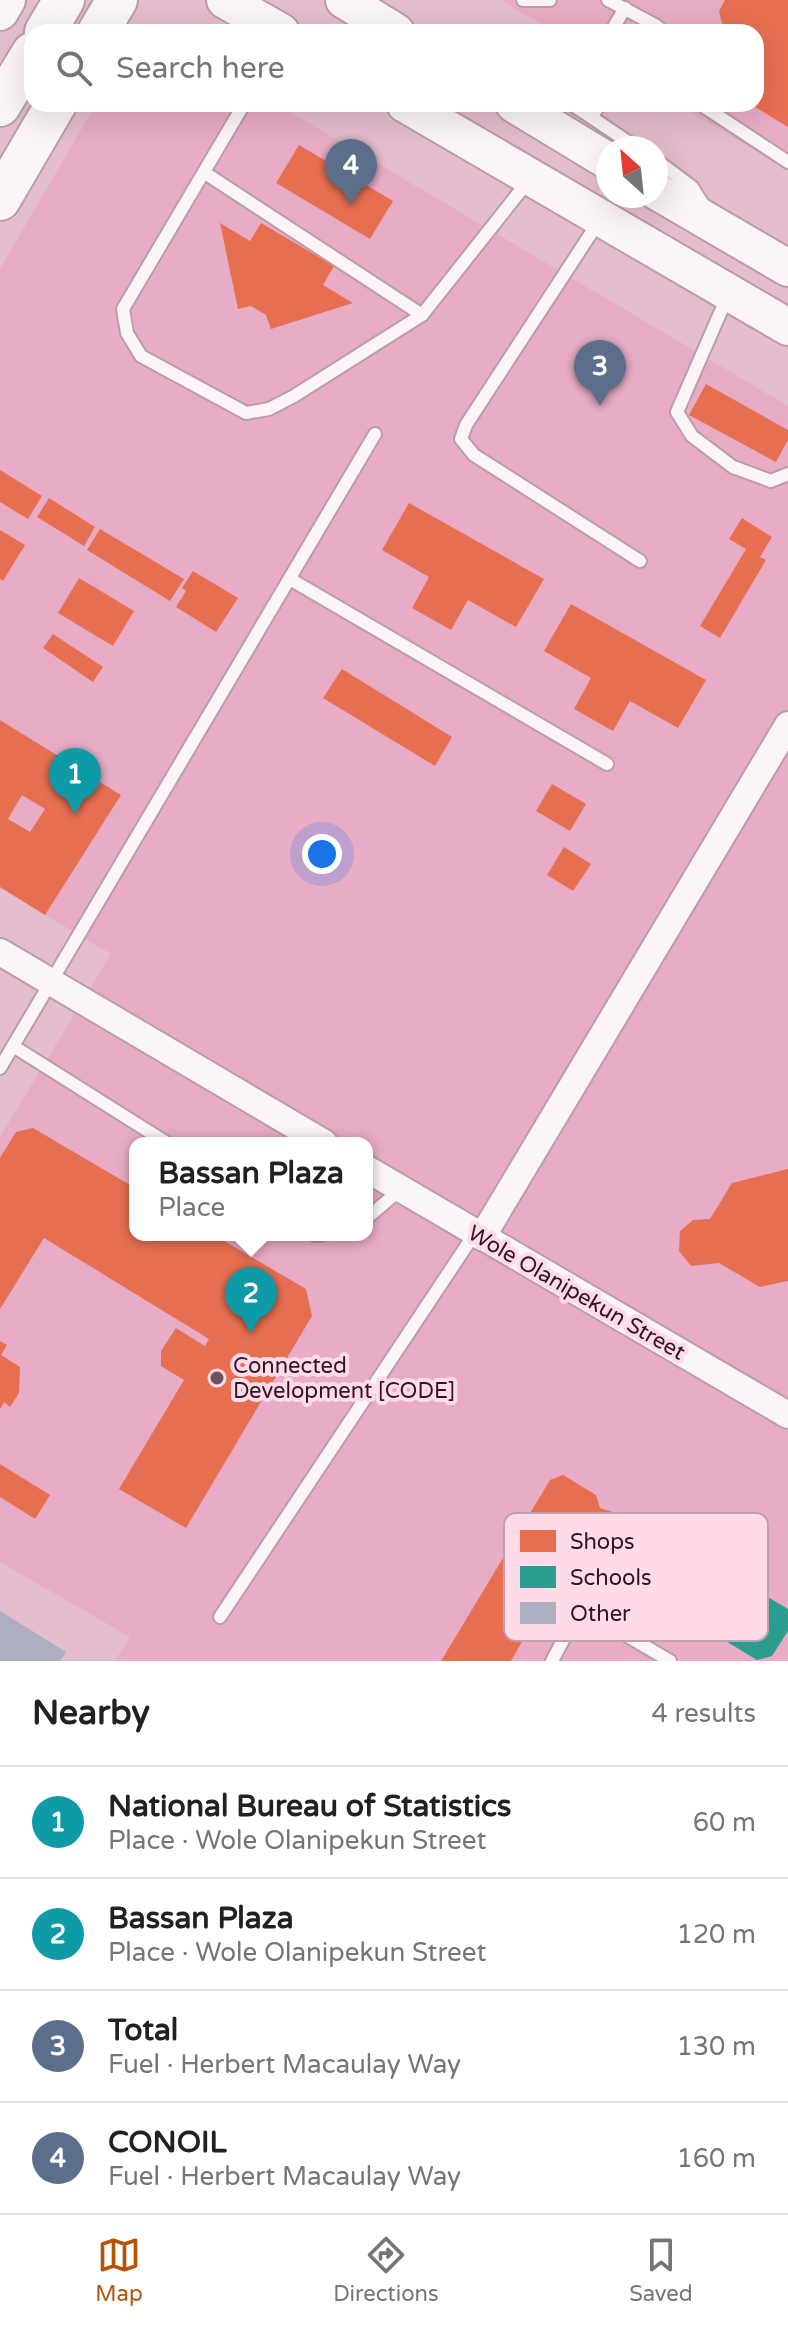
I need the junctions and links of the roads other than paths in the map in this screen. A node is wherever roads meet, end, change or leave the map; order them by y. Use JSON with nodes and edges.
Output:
{"nodes":[{"id":1,"x":7,"y":0,"type":"edge"},
{"id":2,"x":64,"y":0,"type":"edge"},
{"id":3,"x":117,"y":0,"type":"edge"},
{"id":4,"x":225,"y":0,"type":"edge"},
{"id":5,"x":344,"y":0,"type":"edge"},
{"id":6,"x":523,"y":0,"type":"edge"},
{"id":7,"x":550,"y":0,"type":"edge"},
{"id":8,"x":608,"y":0,"type":"edge"},
{"id":9,"x":625,"y":8,"type":"junction"},
{"id":10,"x":0,"y":12,"type":"edge"},
{"id":11,"x":50,"y":24,"type":"edge"},
{"id":12,"x":103,"y":24,"type":"edge"},
{"id":13,"x":267,"y":24,"type":"edge"},
{"id":14,"x":383,"y":24,"type":"edge"},
{"id":15,"x":616,"y":24,"type":"edge"},
{"id":16,"x":648,"y":24,"type":"edge"},
{"id":17,"x":24,"y":66,"type":"edge"},
{"id":18,"x":0,"y":106,"type":"edge"},
{"id":19,"x":51,"y":112,"type":"edge"},
{"id":20,"x":239,"y":112,"type":"edge"},
{"id":21,"x":419,"y":112,"type":"edge"},
{"id":22,"x":527,"y":112,"type":"edge"},
{"id":23,"x":583,"y":112,"type":"edge"},
{"id":24,"x":594,"y":112,"type":"edge"},
{"id":25,"x":712,"y":112,"type":"edge"},
{"id":26,"x":591,"y":117,"type":"junction"},
{"id":27,"x":619,"y":136,"type":"edge"},
{"id":28,"x":596,"y":154,"type":"edge"},
{"id":29,"x":788,"y":162,"type":"edge"},
{"id":30,"x":668,"y":169,"type":"edge"},
{"id":31,"x":205,"y":173,"type":"junction"},
{"id":32,"x":531,"y":178,"type":"junction"},
{"id":33,"x":668,"y":198,"type":"edge"},
{"id":34,"x":0,"y":200,"type":"edge"},
{"id":35,"x":600,"y":218,"type":"junction"},
{"id":36,"x":719,"y":229,"type":"junction"},
{"id":37,"x":788,"y":268,"type":"edge"},
{"id":38,"x":729,"y":292,"type":"junction"},
{"id":39,"x":422,"y":315,"type":"junction"},
{"id":40,"x":788,"y":327,"type":"edge"},
{"id":41,"x":375,"y":434,"type":"dead end"},
{"id":42,"x":788,"y":474,"type":"edge"},
{"id":43,"x":640,"y":561,"type":"dead end"},
{"id":44,"x":290,"y":579,"type":"junction"},
{"id":45,"x":788,"y":725,"type":"edge"},
{"id":46,"x":607,"y":764,"type":"dead end"},
{"id":47,"x":0,"y":952,"type":"edge"},
{"id":48,"x":52,"y":982,"type":"junction"},
{"id":49,"x":13,"y":1046,"type":"junction"},
{"id":50,"x":0,"y":1068,"type":"edge"},
{"id":51,"x":157,"y":1137,"type":"edge"},
{"id":52,"x":314,"y":1137,"type":"edge"},
{"id":53,"x":373,"y":1173,"type":"edge"},
{"id":54,"x":401,"y":1189,"type":"junction"},
{"id":55,"x":373,"y":1213,"type":"edge"},
{"id":56,"x":479,"y":1235,"type":"junction"},
{"id":57,"x":788,"y":1415,"type":"edge"},
{"id":58,"x":220,"y":1617,"type":"dead end"},
{"id":59,"x":563,"y":1641,"type":"edge"},
{"id":60,"x":636,"y":1641,"type":"edge"},
{"id":61,"x":552,"y":1661,"type":"edge"},
{"id":62,"x":670,"y":1661,"type":"edge"}],
"edges":[{"from":1,"to":10,"type":"main road"},
{"from":2,"to":11,"type":"main road"},
{"from":3,"to":12,"type":"main road"},
{"from":4,"to":13,"type":"main road"},
{"from":5,"to":14,"type":"main road"},
{"from":6,"to":7,"type":"lane"},
{"from":8,"to":9,"type":"lane"},
{"from":9,"to":15,"type":"lane"},
{"from":9,"to":16,"type":"lane"},
{"from":17,"to":18,"type":"main road"},
{"from":19,"to":34,"type":"main road"},
{"from":20,"to":31,"type":"lane"},
{"from":21,"to":32,"type":"main road"},
{"from":22,"to":28,"type":"main road"},
{"from":23,"to":26,"type":"lane"},
{"from":24,"to":26,"type":"lane"},
{"from":25,"to":29,"type":"lane"},
{"from":26,"to":27,"type":"lane"},
{"from":30,"to":36,"type":"lane"},
{"from":31,"to":39,"type":"lane"},
{"from":31,"to":39,"type":"lane"},
{"from":32,"to":35,"type":"main road"},
{"from":32,"to":39,"type":"lane"},
{"from":33,"to":36,"type":"main road"},
{"from":35,"to":38,"type":"main road"},
{"from":35,"to":43,"type":"lane"},
{"from":36,"to":37,"type":"main road"},
{"from":38,"to":40,"type":"main road"},
{"from":38,"to":42,"type":"lane"},
{"from":41,"to":44,"type":"lane"},
{"from":44,"to":46,"type":"lane"},
{"from":44,"to":48,"type":"lane"},
{"from":45,"to":56,"type":"street"},
{"from":47,"to":48,"type":"street"},
{"from":48,"to":49,"type":"lane"},
{"from":48,"to":52,"type":"street"},
{"from":49,"to":50,"type":"lane"},
{"from":49,"to":51,"type":"lane"},
{"from":53,"to":54,"type":"street","name":"Wole Olanipekun Street"},
{"from":54,"to":55,"type":"lane"},
{"from":54,"to":56,"type":"street","name":"Wole Olanipekun Street"},
{"from":56,"to":57,"type":"street","name":"Wole Olanipekun Street"},
{"from":56,"to":58,"type":"lane"},
{"from":59,"to":61,"type":"lane"},
{"from":60,"to":62,"type":"lane"}]}
